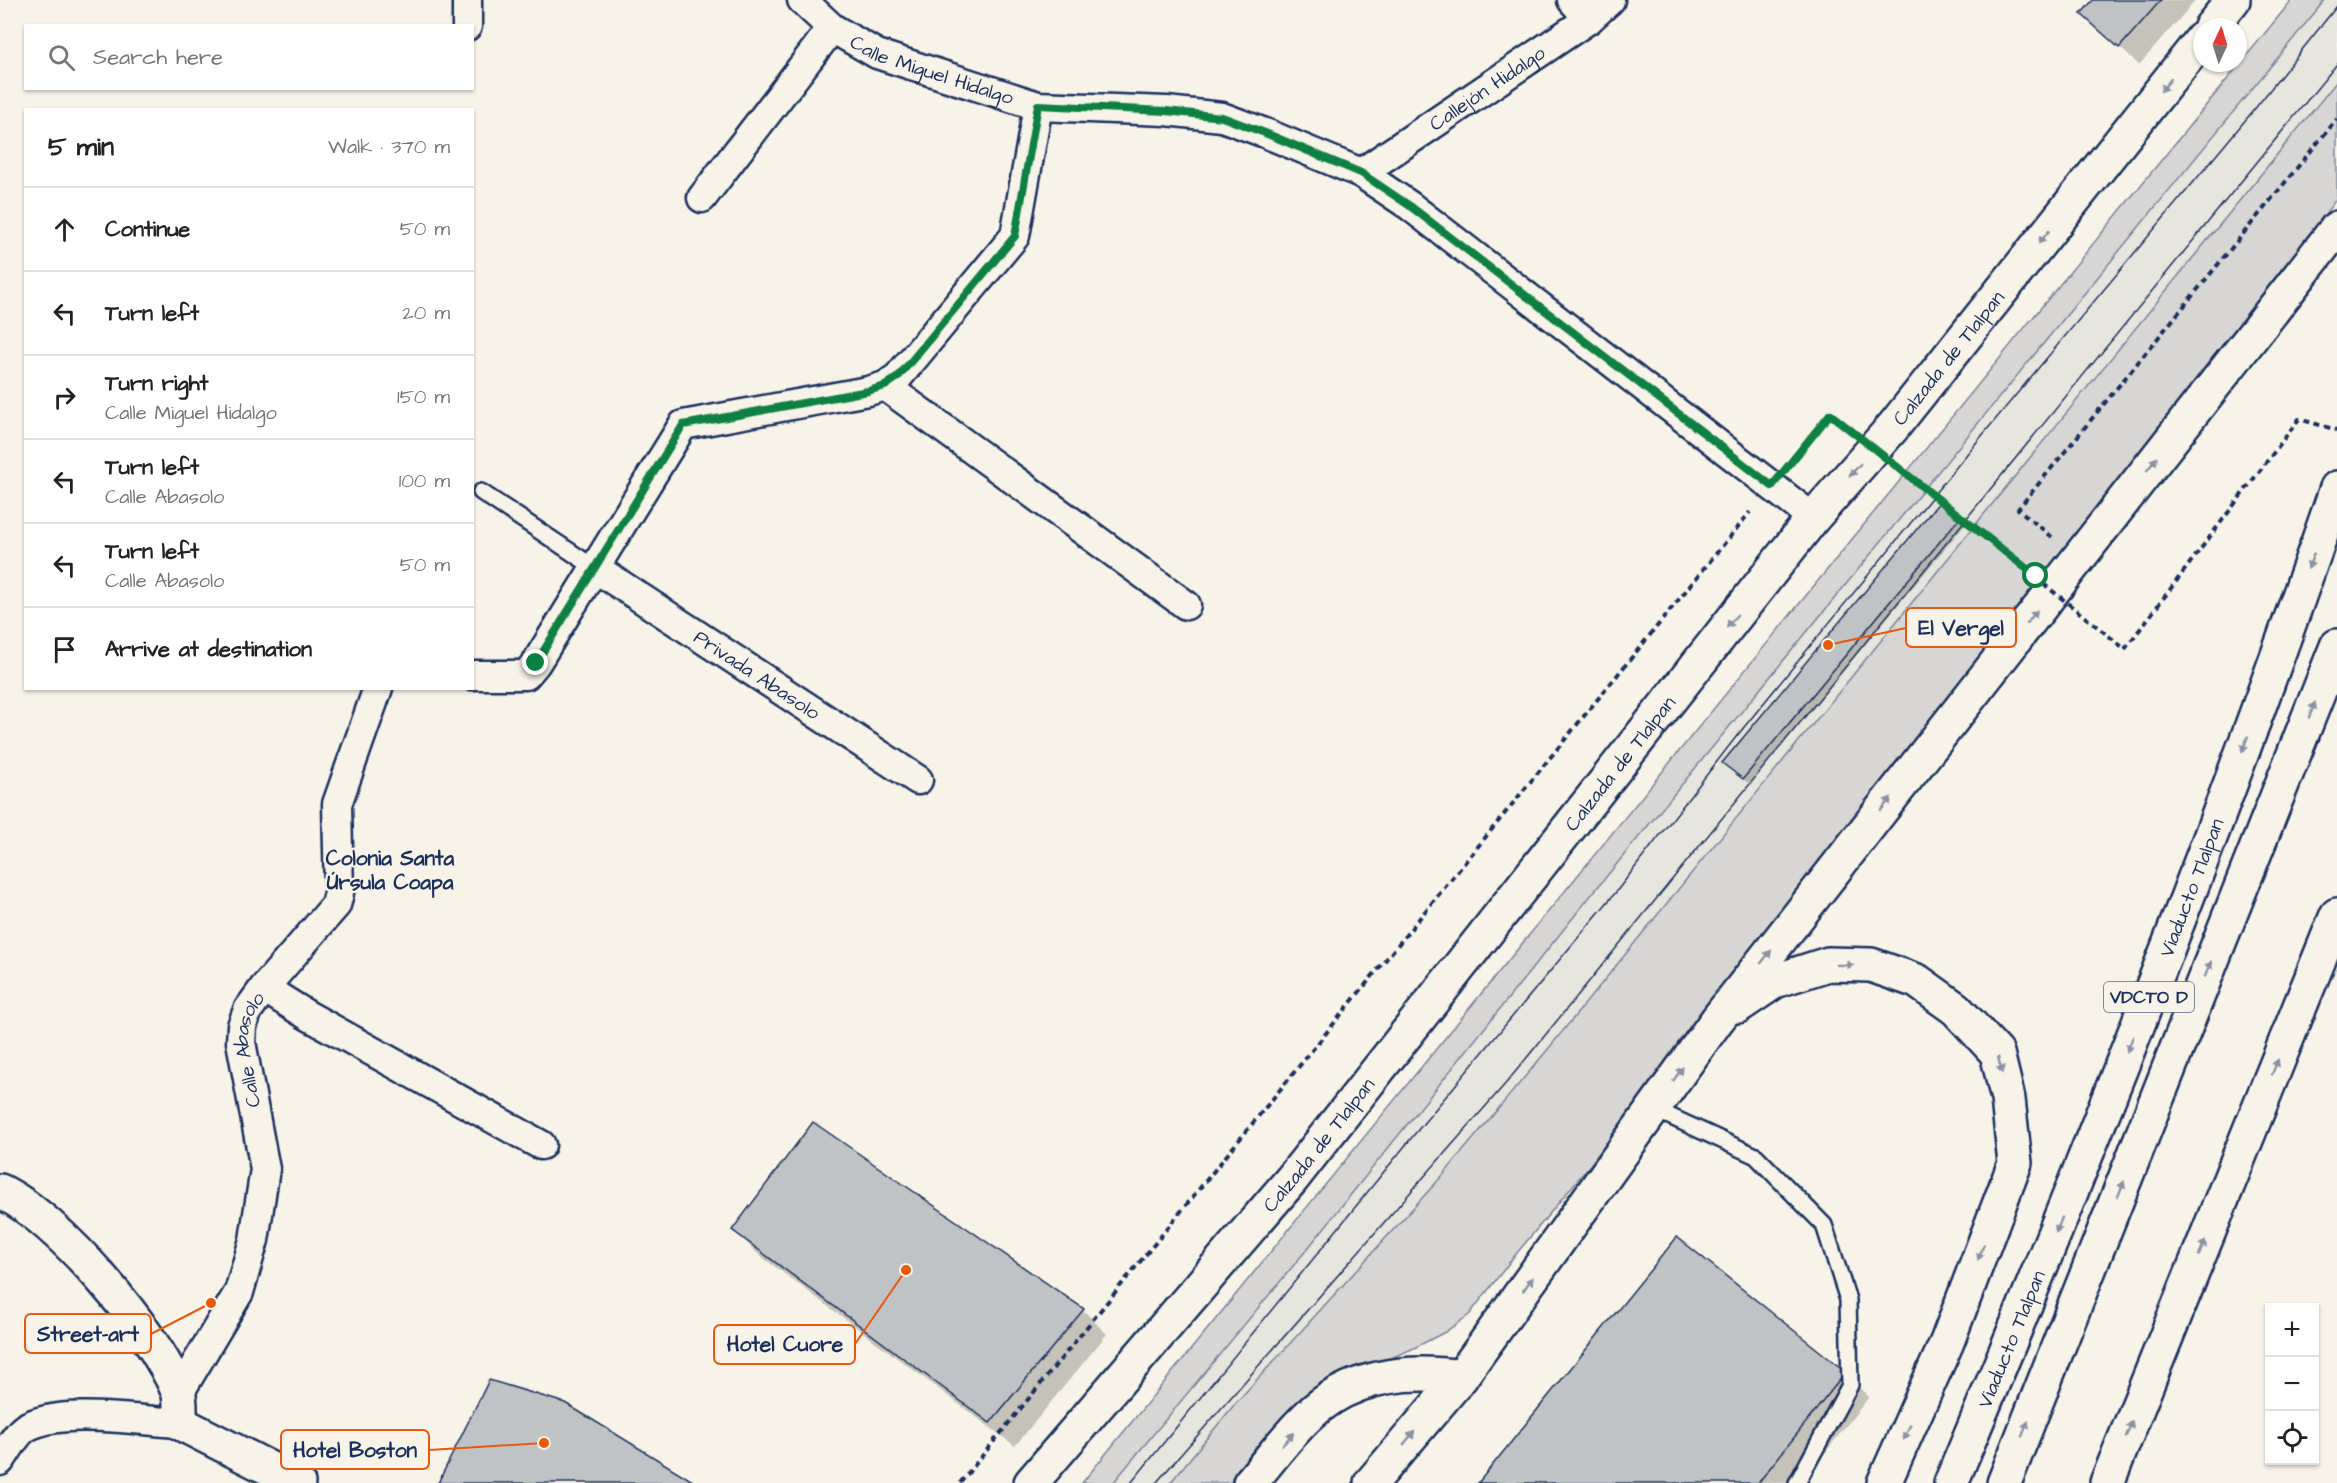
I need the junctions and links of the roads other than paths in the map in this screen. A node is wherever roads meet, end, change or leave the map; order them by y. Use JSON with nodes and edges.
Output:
{"nodes":[{"id":1,"x":466,"y":0,"type":"edge"},
{"id":2,"x":802,"y":0,"type":"edge"},
{"id":3,"x":1611,"y":0,"type":"edge"},
{"id":4,"x":2233,"y":0,"type":"edge"},
{"id":5,"x":1580,"y":9,"type":"edge"},
{"id":6,"x":2218,"y":18,"type":"edge"},
{"id":7,"x":467,"y":24,"type":"edge"},
{"id":8,"x":832,"y":28,"type":"junction"},
{"id":9,"x":2193,"y":50,"type":"edge"},
{"id":10,"x":1038,"y":105,"type":"junction"},
{"id":11,"x":1361,"y":173,"type":"junction"},
{"id":12,"x":702,"y":198,"type":"dead end"},
{"id":13,"x":2337,"y":228,"type":"edge"},
{"id":14,"x":885,"y":386,"type":"junction"},
{"id":15,"x":481,"y":492,"type":"dead end"},
{"id":16,"x":2334,"y":497,"type":"edge"},
{"id":17,"x":1813,"y":518,"type":"junction"},
{"id":18,"x":595,"y":568,"type":"junction"},
{"id":19,"x":1186,"y":605,"type":"dead end"},
{"id":20,"x":2337,"y":646,"type":"edge"},
{"id":21,"x":474,"y":675,"type":"edge"},
{"id":22,"x":377,"y":690,"type":"edge"},
{"id":23,"x":918,"y":780,"type":"dead end"},
{"id":24,"x":2337,"y":915,"type":"edge"},
{"id":25,"x":264,"y":988,"type":"junction"},
{"id":26,"x":1717,"y":1020,"type":"junction"},
{"id":27,"x":1654,"y":1109,"type":"junction"},
{"id":28,"x":541,"y":1144,"type":"dead end"},
{"id":29,"x":0,"y":1191,"type":"edge"},
{"id":30,"x":1461,"y":1377,"type":"junction"},
{"id":31,"x":179,"y":1408,"type":"junction"},
{"id":32,"x":0,"y":1461,"type":"edge"},
{"id":33,"x":298,"y":1483,"type":"edge"},
{"id":34,"x":1031,"y":1483,"type":"edge"},
{"id":35,"x":1250,"y":1483,"type":"edge"},
{"id":36,"x":1371,"y":1483,"type":"edge"},
{"id":37,"x":1797,"y":1483,"type":"edge"},
{"id":38,"x":1884,"y":1483,"type":"edge"},
{"id":39,"x":1951,"y":1483,"type":"edge"},
{"id":40,"x":2004,"y":1483,"type":"edge"},
{"id":41,"x":2107,"y":1483,"type":"edge"}],
"edges":[{"from":1,"to":7,"type":"street"},
{"from":2,"to":8,"type":"street","name":"Calle Miguel Hidalgo"},
{"from":3,"to":5,"type":"street","name":"Callejón Hidalgo"},
{"from":4,"to":6,"type":"main road"},
{"from":5,"to":11,"type":"street","name":"Callejón Hidalgo"},
{"from":8,"to":10,"type":"street","name":"Calle Miguel Hidalgo"},
{"from":8,"to":12,"type":"street"},
{"from":9,"to":17,"type":"main road","name":"Calzada de Tlalpan","one_way":true},
{"from":10,"to":11,"type":"street","name":"Calle Miguel Hidalgo"},
{"from":10,"to":14,"type":"street"},
{"from":11,"to":17,"type":"street","name":"Calle Miguel Hidalgo"},
{"from":26,"to":13,"type":"main road","one_way":true},
{"from":14,"to":18,"type":"street"},
{"from":14,"to":19,"type":"street"},
{"from":15,"to":18,"type":"lane"},
{"from":16,"to":39,"type":"main road","name":"Viaducto Tlalpan","number":"VDCTO D","one_way":true},
{"from":17,"to":34,"type":"main road","name":"Calzada de Tlalpan","one_way":true},
{"from":18,"to":21,"type":"street"},
{"from":18,"to":23,"type":"street","name":"Privada Abasolo"},
{"from":40,"to":20,"type":"main road","number":"VDCTO D","one_way":true},
{"from":22,"to":25,"type":"street","name":"Calle Abasolo"},
{"from":41,"to":24,"type":"main road","one_way":true},
{"from":25,"to":28,"type":"street"},
{"from":25,"to":31,"type":"street","name":"Calle Abasolo"},
{"from":27,"to":26,"type":"main road","one_way":true},
{"from":26,"to":38,"type":"main road","one_way":true},
{"from":30,"to":27,"type":"main road","one_way":true},
{"from":27,"to":37,"type":"lane"},
{"from":29,"to":31,"type":"main road"},
{"from":35,"to":30,"type":"main road","one_way":true},
{"from":36,"to":30,"type":"main road","one_way":true},
{"from":31,"to":32,"type":"street"},
{"from":31,"to":33,"type":"main road"}]}
